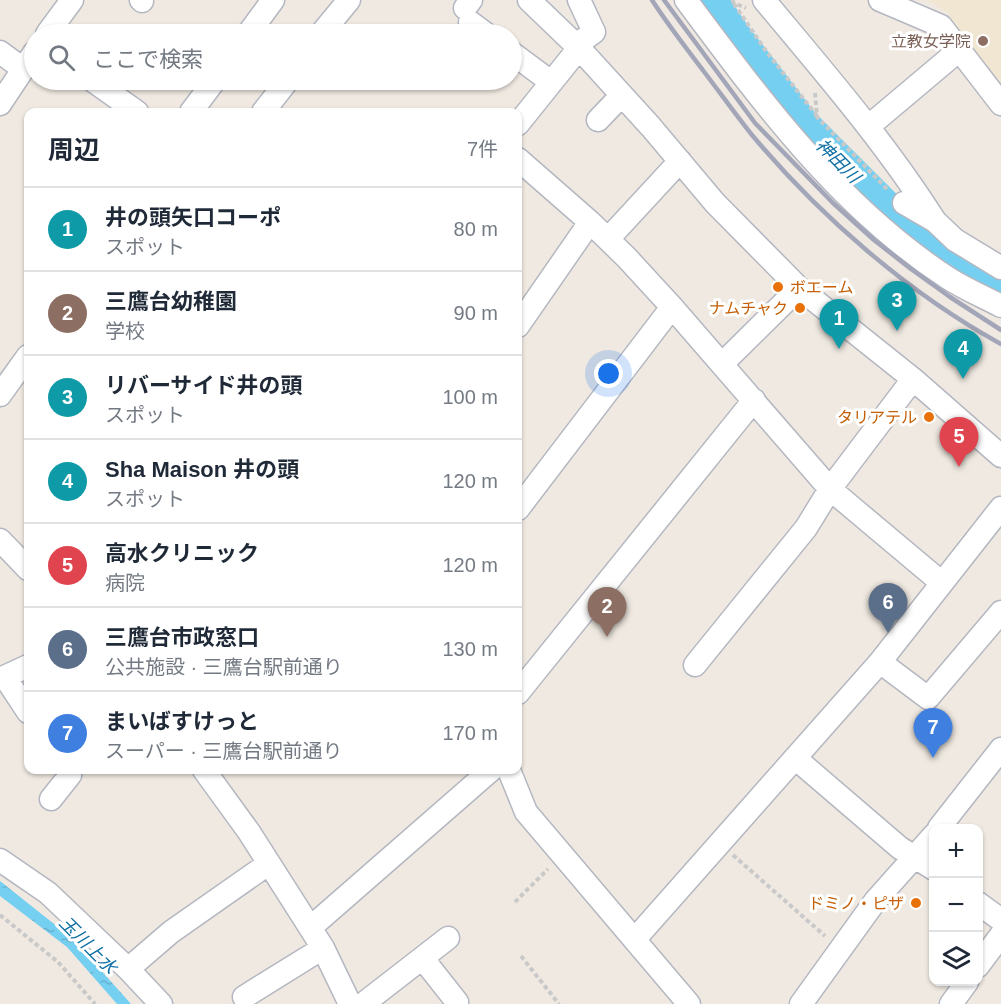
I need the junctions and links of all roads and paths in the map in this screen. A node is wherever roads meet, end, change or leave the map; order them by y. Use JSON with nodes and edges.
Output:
{"nodes":[{"id":1,"x":72,"y":0,"type":"edge"},
{"id":2,"x":273,"y":0,"type":"edge"},
{"id":3,"x":349,"y":0,"type":"edge"},
{"id":4,"x":529,"y":0,"type":"edge"},
{"id":5,"x":579,"y":0,"type":"edge"},
{"id":6,"x":686,"y":0,"type":"edge"},
{"id":7,"x":764,"y":0,"type":"edge"},
{"id":8,"x":880,"y":0,"type":"edge"},
{"id":9,"x":734,"y":3,"type":"dead end"},
{"id":10,"x":54,"y":24,"type":"edge"},
{"id":11,"x":255,"y":24,"type":"edge"},
{"id":12,"x":329,"y":24,"type":"edge"},
{"id":13,"x":578,"y":47,"type":"junction"},
{"id":14,"x":958,"y":51,"type":"junction"},
{"id":15,"x":0,"y":52,"type":"edge"},
{"id":16,"x":24,"y":59,"type":"edge"},
{"id":17,"x":522,"y":60,"type":"edge"},
{"id":18,"x":24,"y":68,"type":"edge"},
{"id":19,"x":551,"y":82,"type":"junction"},
{"id":20,"x":106,"y":90,"type":"edge"},
{"id":21,"x":208,"y":90,"type":"edge"},
{"id":22,"x":280,"y":90,"type":"edge"},
{"id":23,"x":622,"y":95,"type":"junction"},
{"id":24,"x":0,"y":104,"type":"edge"},
{"id":25,"x":1001,"y":104,"type":"edge"},
{"id":26,"x":131,"y":108,"type":"edge"},
{"id":27,"x":195,"y":108,"type":"edge"},
{"id":28,"x":266,"y":108,"type":"edge"},
{"id":29,"x":817,"y":117,"type":"dead end"},
{"id":30,"x":522,"y":119,"type":"edge"},
{"id":31,"x":598,"y":120,"type":"dead end"},
{"id":32,"x":869,"y":126,"type":"junction"},
{"id":33,"x":680,"y":161,"type":"junction"},
{"id":34,"x":522,"y":162,"type":"edge"},
{"id":35,"x":904,"y":203,"type":"dead end"},
{"id":36,"x":935,"y":221,"type":"junction"},
{"id":37,"x":590,"y":222,"type":"junction"},
{"id":38,"x":609,"y":239,"type":"junction"},
{"id":39,"x":1001,"y":268,"type":"edge"},
{"id":40,"x":799,"y":288,"type":"junction"},
{"id":41,"x":1001,"y":306,"type":"edge"},
{"id":42,"x":672,"y":307,"type":"junction"},
{"id":43,"x":522,"y":320,"type":"edge"},
{"id":44,"x":24,"y":362,"type":"edge"},
{"id":45,"x":722,"y":364,"type":"junction"},
{"id":46,"x":913,"y":379,"type":"junction"},
{"id":47,"x":0,"y":395,"type":"edge"},
{"id":48,"x":754,"y":400,"type":"junction"},
{"id":49,"x":1001,"y":456,"type":"edge"},
{"id":50,"x":830,"y":489,"type":"junction"},
{"id":51,"x":522,"y":504,"type":"edge"},
{"id":52,"x":1001,"y":507,"type":"edge"},
{"id":53,"x":4,"y":549,"type":"edge"},
{"id":54,"x":24,"y":566,"type":"edge"},
{"id":55,"x":942,"y":583,"type":"junction"},
{"id":56,"x":1001,"y":612,"type":"edge"},
{"id":57,"x":880,"y":662,"type":"junction"},
{"id":58,"x":695,"y":665,"type":"dead end"},
{"id":59,"x":24,"y":668,"type":"edge"},
{"id":60,"x":3,"y":678,"type":"edge"},
{"id":61,"x":522,"y":688,"type":"edge"},
{"id":62,"x":24,"y":706,"type":"edge"},
{"id":63,"x":1001,"y":748,"type":"edge"},
{"id":64,"x":795,"y":758,"type":"junction"},
{"id":65,"x":69,"y":774,"type":"edge"},
{"id":66,"x":207,"y":774,"type":"edge"},
{"id":67,"x":486,"y":774,"type":"edge"},
{"id":68,"x":511,"y":774,"type":"edge"},
{"id":69,"x":51,"y":799,"type":"dead end"},
{"id":70,"x":942,"y":824,"type":"edge"},
{"id":71,"x":719,"y":843,"type":"junction"},
{"id":72,"x":929,"y":847,"type":"edge"},
{"id":73,"x":563,"y":855,"type":"junction"},
{"id":74,"x":0,"y":860,"type":"edge"},
{"id":75,"x":924,"y":863,"type":"edge"},
{"id":76,"x":268,"y":864,"type":"junction"},
{"id":77,"x":515,"y":902,"type":"dead end"},
{"id":78,"x":983,"y":907,"type":"edge"},
{"id":79,"x":0,"y":915,"type":"edge"},
{"id":80,"x":1001,"y":920,"type":"edge"},
{"id":81,"x":310,"y":928,"type":"junction"},
{"id":82,"x":1001,"y":935,"type":"edge"},
{"id":83,"x":448,"y":938,"type":"dead end"},
{"id":84,"x":635,"y":939,"type":"junction"},
{"id":85,"x":323,"y":948,"type":"junction"},
{"id":86,"x":839,"y":949,"type":"junction"},
{"id":87,"x":521,"y":956,"type":"dead end"},
{"id":88,"x":423,"y":959,"type":"junction"},
{"id":89,"x":983,"y":959,"type":"edge"},
{"id":90,"x":128,"y":969,"type":"junction"},
{"id":91,"x":964,"y":986,"type":"edge"},
{"id":92,"x":244,"y":997,"type":"dead end"},
{"id":93,"x":94,"y":1004,"type":"edge"},
{"id":94,"x":161,"y":1004,"type":"edge"},
{"id":95,"x":350,"y":1004,"type":"edge"},
{"id":96,"x":363,"y":1004,"type":"edge"},
{"id":97,"x":456,"y":1004,"type":"edge"},
{"id":98,"x":559,"y":1004,"type":"edge"},
{"id":99,"x":689,"y":1004,"type":"edge"},
{"id":100,"x":801,"y":1004,"type":"edge"},
{"id":101,"x":951,"y":1004,"type":"edge"}],
"edges":[{"from":1,"to":10,"type":"street"},
{"from":2,"to":11,"type":"street"},
{"from":3,"to":12,"type":"street"},
{"from":4,"to":13,"type":"street"},
{"from":5,"to":13,"type":"street"},
{"from":6,"to":41,"type":"street"},
{"from":7,"to":32,"type":"street"},
{"from":8,"to":14,"type":"street"},
{"from":9,"to":29,"type":"path"},
{"from":13,"to":19,"type":"street"},
{"from":13,"to":23,"type":"street"},
{"from":14,"to":25,"type":"street"},
{"from":14,"to":32,"type":"street"},
{"from":15,"to":16,"type":"street"},
{"from":17,"to":19,"type":"street"},
{"from":18,"to":24,"type":"street"},
{"from":19,"to":30,"type":"street"},
{"from":20,"to":26,"type":"street"},
{"from":21,"to":27,"type":"street"},
{"from":22,"to":28,"type":"street"},
{"from":23,"to":31,"type":"street"},
{"from":23,"to":33,"type":"street"},
{"from":32,"to":36,"type":"street"},
{"from":33,"to":38,"type":"street"},
{"from":33,"to":40,"type":"street"},
{"from":34,"to":37,"type":"street"},
{"from":35,"to":36,"type":"street"},
{"from":36,"to":39,"type":"street"},
{"from":37,"to":38,"type":"street"},
{"from":37,"to":43,"type":"street"},
{"from":38,"to":42,"type":"street"},
{"from":40,"to":45,"type":"street"},
{"from":40,"to":46,"type":"street"},
{"from":42,"to":45,"type":"street"},
{"from":42,"to":51,"type":"street"},
{"from":44,"to":47,"type":"street"},
{"from":45,"to":48,"type":"street"},
{"from":46,"to":49,"type":"street"},
{"from":46,"to":50,"type":"street"},
{"from":48,"to":50,"type":"street"},
{"from":48,"to":61,"type":"street"},
{"from":50,"to":55,"type":"street"},
{"from":50,"to":58,"type":"street"},
{"from":52,"to":55,"type":"street"},
{"from":53,"to":54,"type":"street"},
{"from":55,"to":57,"type":"street"},
{"from":56,"to":57,"type":"street"},
{"from":57,"to":64,"type":"street"},
{"from":59,"to":60,"type":"street"},
{"from":60,"to":62,"type":"street"},
{"from":63,"to":70,"type":"street"},
{"from":64,"to":71,"type":"street"},
{"from":64,"to":75,"type":"street"},
{"from":65,"to":69,"type":"street"},
{"from":66,"to":76,"type":"street"},
{"from":67,"to":81,"type":"street"},
{"from":68,"to":73,"type":"street"},
{"from":71,"to":84,"type":"street"},
{"from":71,"to":86,"type":"path"},
{"from":72,"to":75,"type":"street"},
{"from":73,"to":77,"type":"path"},
{"from":73,"to":84,"type":"street"},
{"from":74,"to":90,"type":"street"},
{"from":75,"to":86,"type":"street"},
{"from":76,"to":81,"type":"street"},
{"from":76,"to":90,"type":"street"},
{"from":78,"to":80,"type":"street"},
{"from":79,"to":93,"type":"path"},
{"from":81,"to":85,"type":"street"},
{"from":82,"to":89,"type":"street"},
{"from":83,"to":88,"type":"street"},
{"from":84,"to":99,"type":"street"},
{"from":85,"to":92,"type":"street"},
{"from":85,"to":95,"type":"street"},
{"from":86,"to":100,"type":"street"},
{"from":87,"to":98,"type":"path"},
{"from":88,"to":96,"type":"street"},
{"from":88,"to":97,"type":"street"},
{"from":90,"to":94,"type":"street"},
{"from":91,"to":101,"type":"street"}]}
